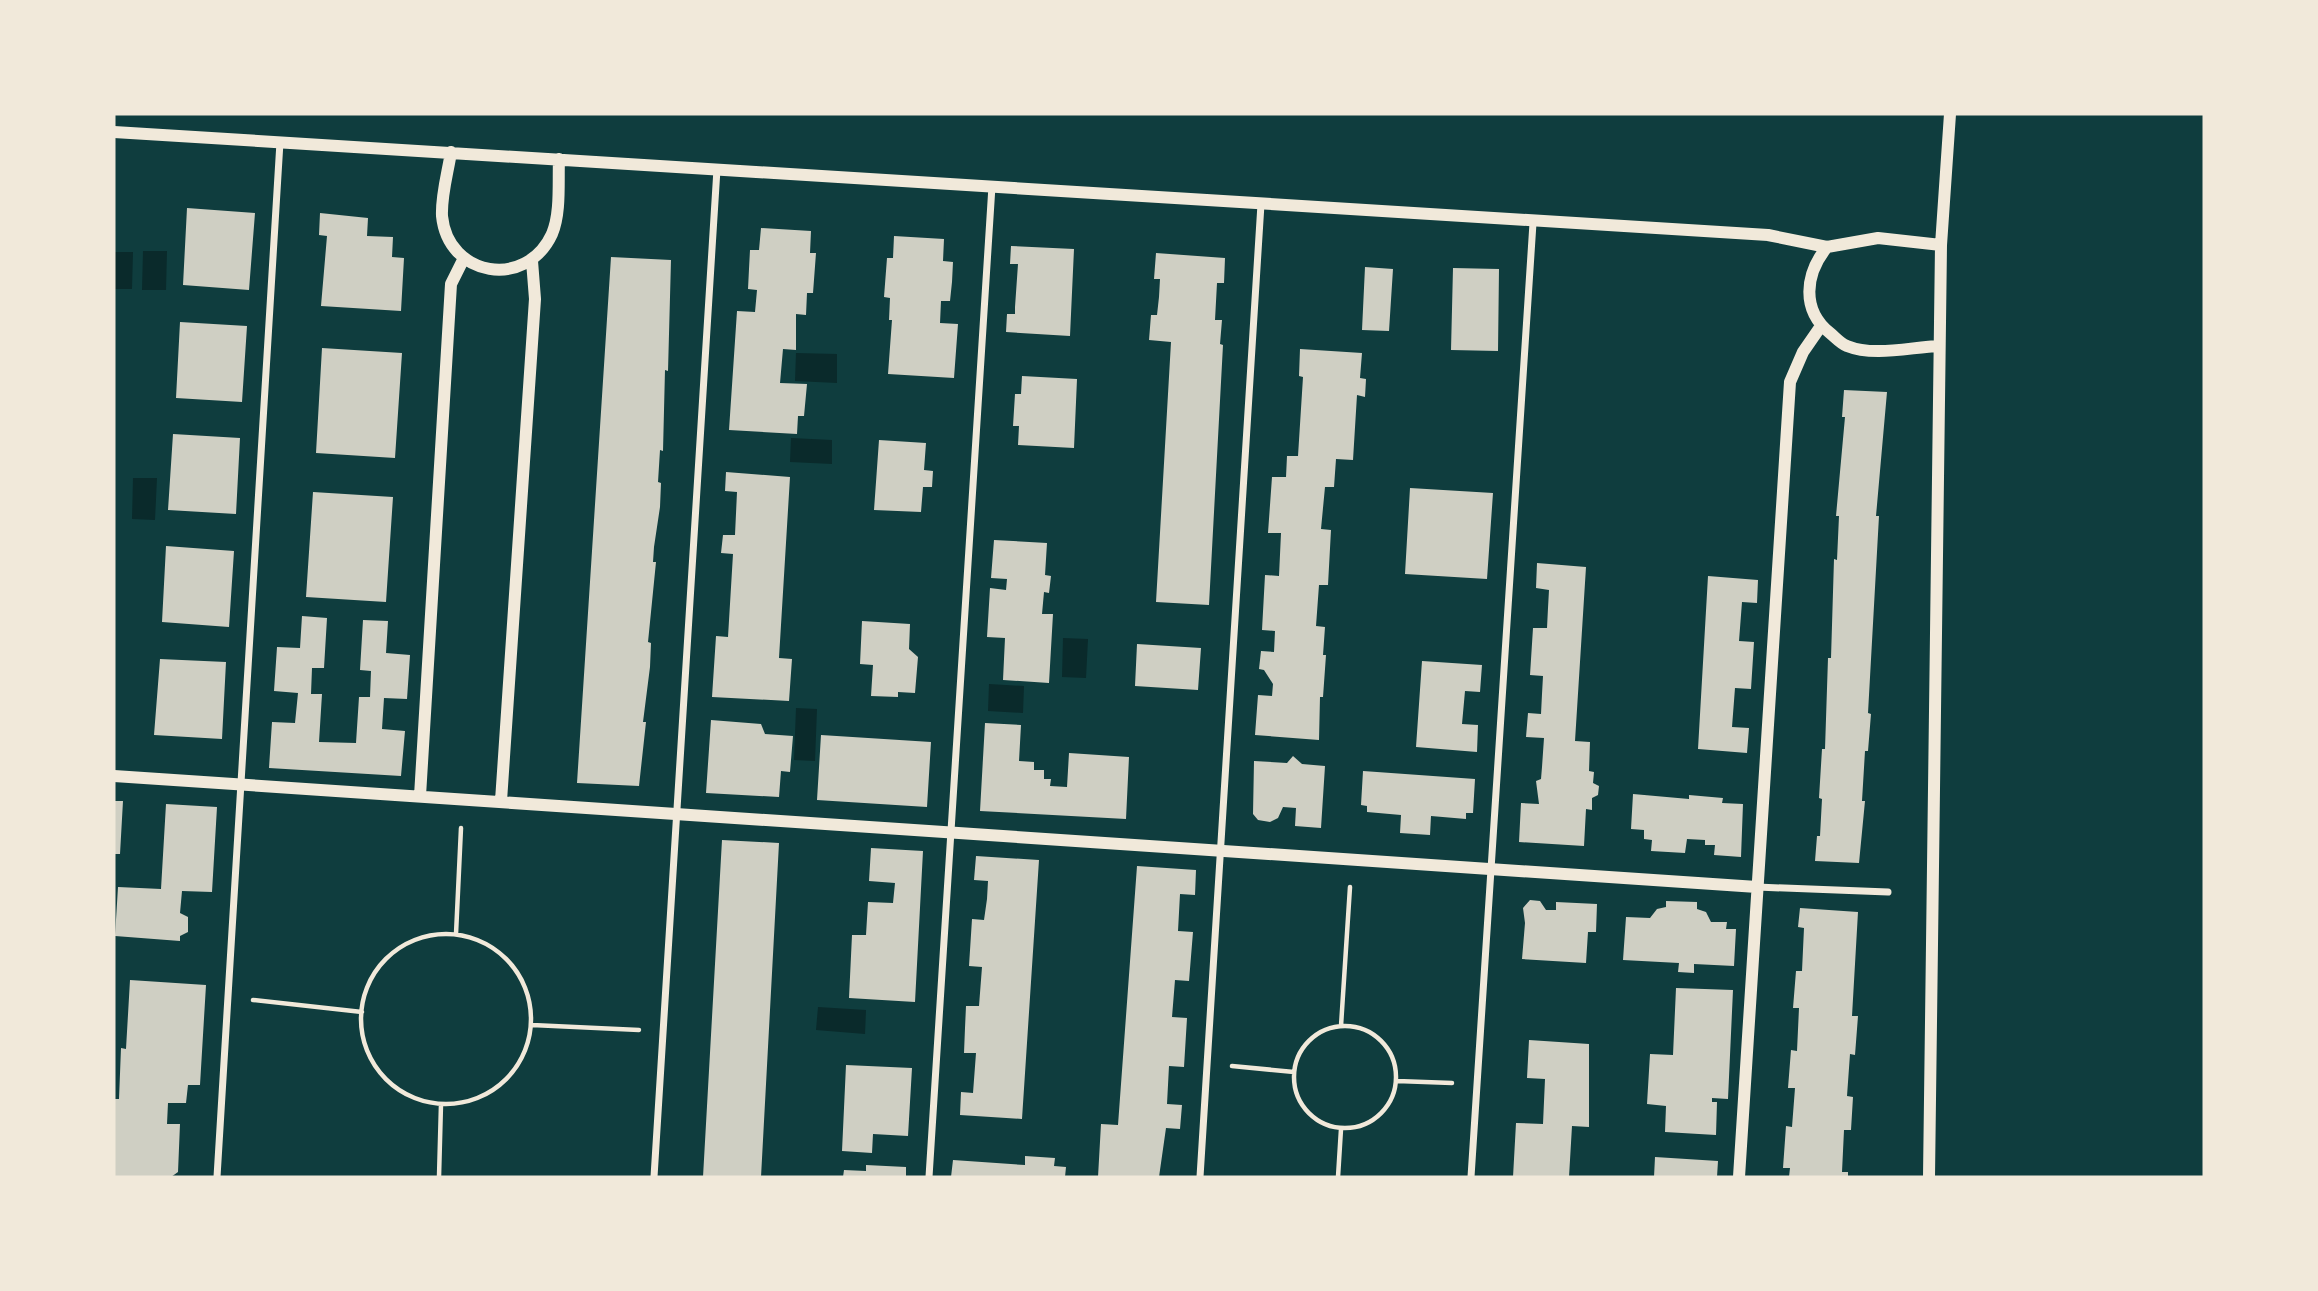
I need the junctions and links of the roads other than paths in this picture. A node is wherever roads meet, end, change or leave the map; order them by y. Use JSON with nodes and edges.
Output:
{"nodes":[{"id":1,"x":1950,"y":114,"type":"edge"},
{"id":2,"x":114,"y":132,"type":"edge"},
{"id":3,"x":280,"y":142,"type":"junction"},
{"id":4,"x":451,"y":152,"type":"junction"},
{"id":5,"x":559,"y":159,"type":"junction"},
{"id":6,"x":717,"y":169,"type":"junction"},
{"id":7,"x":992,"y":187,"type":"junction"},
{"id":8,"x":1261,"y":204,"type":"junction"},
{"id":9,"x":1533,"y":223,"type":"junction"},
{"id":10,"x":1941,"y":246,"type":"junction"},
{"id":11,"x":1827,"y":247,"type":"junction"},
{"id":12,"x":464,"y":258,"type":"junction"},
{"id":13,"x":531,"y":261,"type":"junction"},
{"id":14,"x":1821,"y":326,"type":"junction"},
{"id":15,"x":1939,"y":346,"type":"junction"},
{"id":16,"x":114,"y":776,"type":"edge"},
{"id":17,"x":241,"y":784,"type":"junction"},
{"id":18,"x":420,"y":796,"type":"junction"},
{"id":19,"x":501,"y":801,"type":"junction"},
{"id":20,"x":679,"y":814,"type":"junction"},
{"id":21,"x":950,"y":833,"type":"junction"},
{"id":22,"x":1220,"y":851,"type":"junction"},
{"id":23,"x":1491,"y":869,"type":"junction"},
{"id":24,"x":1757,"y":887,"type":"junction"},
{"id":25,"x":1888,"y":892,"type":"dead end"},
{"id":26,"x":216,"y":1177,"type":"edge"},
{"id":27,"x":654,"y":1177,"type":"edge"},
{"id":28,"x":929,"y":1177,"type":"edge"},
{"id":29,"x":1200,"y":1177,"type":"edge"},
{"id":30,"x":1471,"y":1177,"type":"edge"},
{"id":31,"x":1739,"y":1177,"type":"edge"},
{"id":32,"x":1929,"y":1177,"type":"edge"}],
"edges":[{"from":1,"to":10,"type":"street"},
{"from":2,"to":3,"type":"street"},
{"from":3,"to":4,"type":"street"},
{"from":3,"to":17,"type":"street"},
{"from":4,"to":5,"type":"street"},
{"from":4,"to":12,"type":"street"},
{"from":5,"to":6,"type":"street"},
{"from":5,"to":13,"type":"street"},
{"from":6,"to":7,"type":"street"},
{"from":6,"to":20,"type":"street"},
{"from":7,"to":8,"type":"street"},
{"from":7,"to":21,"type":"street"},
{"from":8,"to":9,"type":"street"},
{"from":8,"to":22,"type":"street"},
{"from":9,"to":11,"type":"street"},
{"from":9,"to":23,"type":"street"},
{"from":10,"to":11,"type":"street"},
{"from":10,"to":15,"type":"street"},
{"from":11,"to":14,"type":"street"},
{"from":12,"to":13,"type":"street"},
{"from":12,"to":18,"type":"street"},
{"from":13,"to":19,"type":"street"},
{"from":14,"to":15,"type":"street"},
{"from":14,"to":24,"type":"street"},
{"from":15,"to":32,"type":"street"},
{"from":16,"to":17,"type":"street"},
{"from":17,"to":18,"type":"street"},
{"from":17,"to":26,"type":"street"},
{"from":18,"to":19,"type":"street"},
{"from":19,"to":20,"type":"street"},
{"from":20,"to":21,"type":"street"},
{"from":20,"to":27,"type":"street"},
{"from":21,"to":22,"type":"street"},
{"from":21,"to":28,"type":"street"},
{"from":22,"to":23,"type":"street"},
{"from":22,"to":29,"type":"street"},
{"from":23,"to":24,"type":"street"},
{"from":23,"to":30,"type":"street"},
{"from":24,"to":25,"type":"street"},
{"from":24,"to":31,"type":"street"}]}
